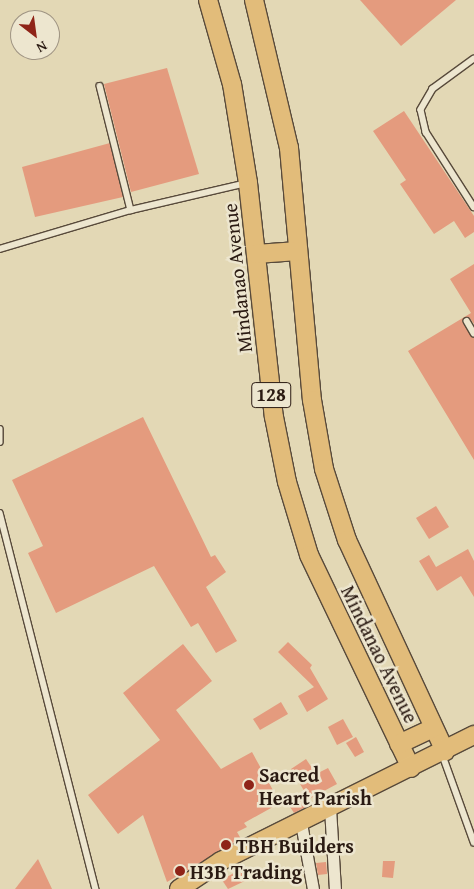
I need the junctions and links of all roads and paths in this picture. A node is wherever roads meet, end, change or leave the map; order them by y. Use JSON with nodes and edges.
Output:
{"nodes":[{"id":1,"x":208,"y":0,"type":"edge"},
{"id":2,"x":254,"y":0,"type":"edge"},
{"id":3,"x":474,"y":59,"type":"edge"},
{"id":4,"x":100,"y":86,"type":"dead end"},
{"id":5,"x":248,"y":183,"type":"junction"},
{"id":6,"x":474,"y":207,"type":"edge"},
{"id":7,"x":131,"y":210,"type":"junction"},
{"id":8,"x":0,"y":249,"type":"edge"},
{"id":9,"x":298,"y":250,"type":"junction"},
{"id":10,"x":256,"y":254,"type":"junction"},
{"id":11,"x":466,"y":321,"type":"dead end"},
{"id":12,"x":474,"y":333,"type":"edge"},
{"id":13,"x":0,"y":428,"type":"edge"},
{"id":14,"x":0,"y":442,"type":"edge"},
{"id":15,"x":0,"y":513,"type":"edge"},
{"id":16,"x":434,"y":728,"type":"junction"},
{"id":17,"x":474,"y":735,"type":"edge"},
{"id":18,"x":399,"y":744,"type":"junction"},
{"id":19,"x":443,"y":752,"type":"junction"},
{"id":20,"x":411,"y":768,"type":"junction"},
{"id":21,"x":330,"y":808,"type":"junction"},
{"id":22,"x":302,"y":823,"type":"junction"},
{"id":23,"x":474,"y":842,"type":"edge"},
{"id":24,"x":96,"y":889,"type":"edge"},
{"id":25,"x":179,"y":889,"type":"edge"},
{"id":26,"x":313,"y":889,"type":"edge"},
{"id":27,"x":335,"y":889,"type":"edge"}],
"edges":[{"from":1,"to":5,"type":"main road","name":"Mindanao Avenue","number":"128"},
{"from":2,"to":9,"type":"main road","name":"Mindanao Avenue","number":"128"},
{"from":3,"to":6,"type":"lane"},
{"from":4,"to":7,"type":"lane"},
{"from":5,"to":7,"type":"lane"},
{"from":5,"to":10,"type":"main road","name":"Mindanao Avenue","number":"128"},
{"from":7,"to":8,"type":"lane"},
{"from":9,"to":10,"type":"main road"},
{"from":9,"to":16,"type":"main road","name":"Mindanao Avenue","number":"128"},
{"from":10,"to":18,"type":"main road","name":"Mindanao Avenue","number":"128"},
{"from":11,"to":12,"type":"lane"},
{"from":13,"to":14,"type":"lane"},
{"from":15,"to":24,"type":"lane"},
{"from":16,"to":18,"type":"main road"},
{"from":16,"to":19,"type":"main road","name":"Mindanao Avenue","number":"128"},
{"from":17,"to":19,"type":"main road"},
{"from":18,"to":20,"type":"main road","name":"Mindanao Avenue","number":"128"},
{"from":19,"to":20,"type":"main road"},
{"from":19,"to":23,"type":"lane"},
{"from":20,"to":21,"type":"main road"},
{"from":21,"to":22,"type":"main road"},
{"from":21,"to":27,"type":"street"},
{"from":22,"to":25,"type":"main road"},
{"from":22,"to":26,"type":"street"}]}
